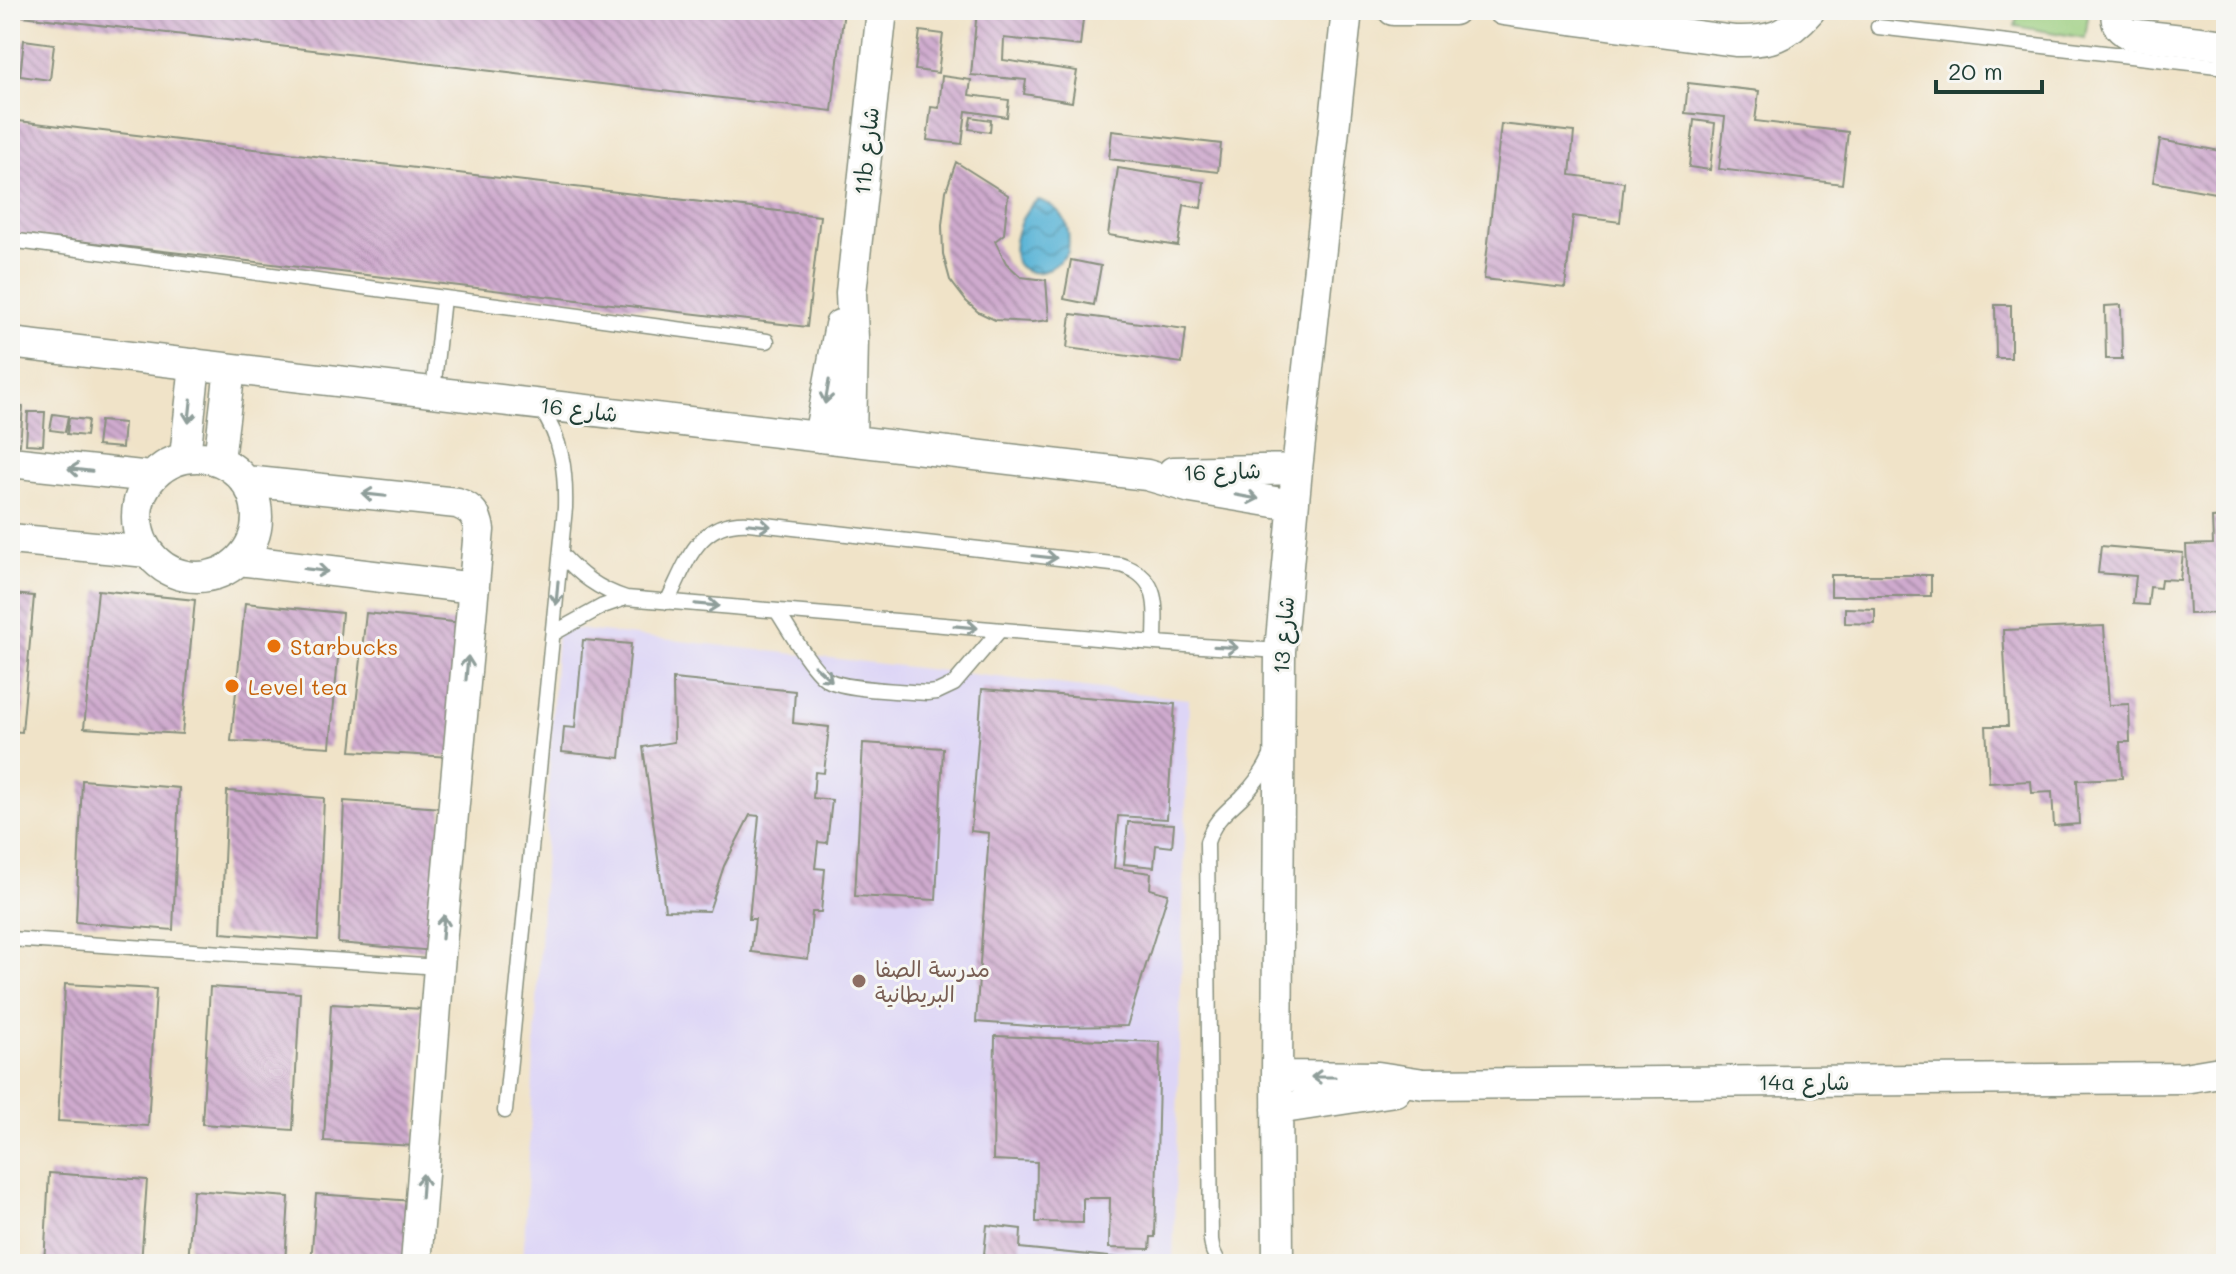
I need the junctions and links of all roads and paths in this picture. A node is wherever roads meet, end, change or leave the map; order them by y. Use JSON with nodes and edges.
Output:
{"nodes":[{"id":1,"x":882,"y":10,"type":"edge"},
{"id":2,"x":1347,"y":10,"type":"edge"},
{"id":3,"x":1393,"y":10,"type":"edge"},
{"id":4,"x":1454,"y":10,"type":"edge"},
{"id":5,"x":1503,"y":10,"type":"edge"},
{"id":6,"x":1810,"y":10,"type":"edge"},
{"id":7,"x":2117,"y":10,"type":"edge"},
{"id":8,"x":1878,"y":27,"type":"dead end"},
{"id":9,"x":2226,"y":45,"type":"edge"},
{"id":10,"x":2226,"y":67,"type":"edge"},
{"id":11,"x":10,"y":240,"type":"edge"},
{"id":12,"x":851,"y":293,"type":"junction"},
{"id":13,"x":443,"y":298,"type":"junction"},
{"id":14,"x":767,"y":341,"type":"dead end"},
{"id":15,"x":10,"y":343,"type":"edge"},
{"id":16,"x":195,"y":364,"type":"junction"},
{"id":17,"x":230,"y":369,"type":"junction"},
{"id":18,"x":433,"y":392,"type":"junction"},
{"id":19,"x":537,"y":404,"type":"junction"},
{"id":20,"x":819,"y":437,"type":"junction"},
{"id":21,"x":851,"y":440,"type":"junction"},
{"id":22,"x":185,"y":457,"type":"junction"},
{"id":23,"x":219,"y":460,"type":"junction"},
{"id":24,"x":10,"y":462,"type":"edge"},
{"id":25,"x":1297,"y":469,"type":"junction"},
{"id":26,"x":1147,"y":475,"type":"junction"},
{"id":27,"x":151,"y":477,"type":"junction"},
{"id":28,"x":246,"y":481,"type":"junction"},
{"id":29,"x":1293,"y":505,"type":"junction"},
{"id":30,"x":10,"y":539,"type":"edge"},
{"id":31,"x":148,"y":552,"type":"junction"},
{"id":32,"x":561,"y":554,"type":"junction"},
{"id":33,"x":239,"y":560,"type":"junction"},
{"id":34,"x":474,"y":588,"type":"junction"},
{"id":35,"x":626,"y":598,"type":"junction"},
{"id":36,"x":667,"y":602,"type":"junction"},
{"id":37,"x":777,"y":611,"type":"junction"},
{"id":38,"x":1000,"y":630,"type":"junction"},
{"id":39,"x":554,"y":633,"type":"junction"},
{"id":40,"x":1155,"y":643,"type":"junction"},
{"id":41,"x":1280,"y":651,"type":"junction"},
{"id":42,"x":1279,"y":740,"type":"junction"},
{"id":43,"x":10,"y":939,"type":"edge"},
{"id":44,"x":439,"y":967,"type":"junction"},
{"id":45,"x":2226,"y":1071,"type":"edge"},
{"id":46,"x":1277,"y":1076,"type":"junction"},
{"id":47,"x":2184,"y":1078,"type":"junction"},
{"id":48,"x":1424,"y":1084,"type":"junction"},
{"id":49,"x":2226,"y":1087,"type":"edge"},
{"id":50,"x":1277,"y":1109,"type":"junction"},
{"id":51,"x":505,"y":1111,"type":"dead end"},
{"id":52,"x":416,"y":1264,"type":"edge"},
{"id":53,"x":1219,"y":1264,"type":"edge"},
{"id":54,"x":1278,"y":1264,"type":"edge"}],
"edges":[{"from":1,"to":12,"type":"street","name":"11b شارع"},
{"from":2,"to":25,"type":"street","name":"شارع 13"},
{"from":3,"to":4,"type":"street"},
{"from":5,"to":6,"type":"street"},
{"from":7,"to":9,"type":"street"},
{"from":8,"to":10,"type":"lane"},
{"from":11,"to":13,"type":"lane"},
{"from":12,"to":20,"type":"street","name":"11b شارع","one_way":true},
{"from":12,"to":21,"type":"street","name":"11b شارع"},
{"from":13,"to":14,"type":"lane"},
{"from":13,"to":18,"type":"lane"},
{"from":15,"to":16,"type":"street","name":"شارع 16"},
{"from":16,"to":17,"type":"street","name":"شارع 16"},
{"from":16,"to":22,"type":"street","one_way":true},
{"from":17,"to":18,"type":"street","name":"شارع 16"},
{"from":17,"to":23,"type":"street"},
{"from":18,"to":19,"type":"street","name":"شارع 16"},
{"from":19,"to":20,"type":"street","name":"شارع 16"},
{"from":19,"to":32,"type":"lane"},
{"from":20,"to":21,"type":"street","name":"شارع 16"},
{"from":21,"to":26,"type":"street","name":"شارع 16"},
{"from":22,"to":23,"type":"street"},
{"from":22,"to":27,"type":"street"},
{"from":23,"to":28,"type":"street"},
{"from":27,"to":24,"type":"street","one_way":true},
{"from":25,"to":26,"type":"street","name":"شارع 16"},
{"from":25,"to":29,"type":"street","name":"شارع 13"},
{"from":26,"to":29,"type":"street","name":"شارع 16","one_way":true},
{"from":27,"to":31,"type":"street"},
{"from":28,"to":33,"type":"street"},
{"from":34,"to":28,"type":"street","one_way":true},
{"from":29,"to":41,"type":"street","name":"شارع 13"},
{"from":30,"to":31,"type":"street"},
{"from":31,"to":33,"type":"street"},
{"from":32,"to":35,"type":"lane"},
{"from":32,"to":39,"type":"lane","one_way":true},
{"from":33,"to":34,"type":"street","one_way":true},
{"from":44,"to":34,"type":"street","one_way":true},
{"from":35,"to":36,"type":"lane"},
{"from":35,"to":39,"type":"lane"},
{"from":36,"to":37,"type":"lane","one_way":true},
{"from":36,"to":40,"type":"lane","one_way":true},
{"from":37,"to":38,"type":"lane","one_way":true},
{"from":37,"to":38,"type":"lane","one_way":true},
{"from":38,"to":40,"type":"lane"},
{"from":39,"to":51,"type":"lane"},
{"from":40,"to":41,"type":"lane","one_way":true},
{"from":41,"to":42,"type":"street","name":"شارع 13"},
{"from":42,"to":46,"type":"street","name":"شارع 13"},
{"from":42,"to":53,"type":"lane"},
{"from":43,"to":44,"type":"lane"},
{"from":52,"to":44,"type":"street","one_way":true},
{"from":45,"to":47,"type":"street","name":"14a شارع"},
{"from":48,"to":46,"type":"street","name":"14a شارع","one_way":true},
{"from":46,"to":50,"type":"street","name":"شارع 13"},
{"from":47,"to":48,"type":"street","name":"14a شارع"},
{"from":47,"to":49,"type":"street","name":"14a شارع"},
{"from":48,"to":50,"type":"street","name":"14a شارع"},
{"from":50,"to":54,"type":"street","name":"شارع 13"}]}
